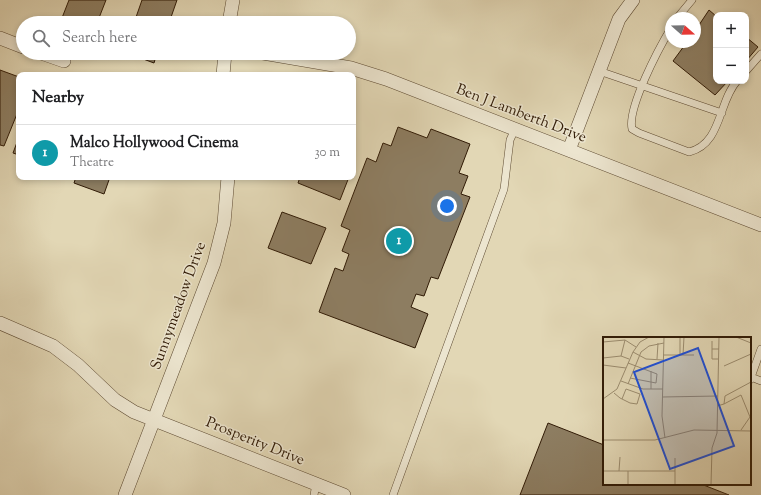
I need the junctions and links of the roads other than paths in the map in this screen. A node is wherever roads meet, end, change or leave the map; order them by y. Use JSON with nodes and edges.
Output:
{"nodes":[{"id":1,"x":234,"y":0,"type":"edge"},
{"id":2,"x":633,"y":0,"type":"edge"},
{"id":3,"x":692,"y":0,"type":"edge"},
{"id":4,"x":682,"y":12,"type":"edge"},
{"id":5,"x":231,"y":16,"type":"edge"},
{"id":6,"x":0,"y":38,"type":"edge"},
{"id":7,"x":665,"y":38,"type":"edge"},
{"id":8,"x":16,"y":44,"type":"edge"},
{"id":9,"x":761,"y":54,"type":"edge"},
{"id":10,"x":61,"y":60,"type":"edge"},
{"id":11,"x":224,"y":60,"type":"edge"},
{"id":12,"x":304,"y":60,"type":"edge"},
{"id":13,"x":64,"y":61,"type":"dead end"},
{"id":14,"x":749,"y":68,"type":"edge"},
{"id":15,"x":599,"y":71,"type":"junction"},
{"id":16,"x":223,"y":72,"type":"edge"},
{"id":17,"x":734,"y":84,"type":"edge"},
{"id":18,"x":643,"y":86,"type":"junction"},
{"id":19,"x":722,"y":113,"type":"junction"},
{"id":20,"x":515,"y":129,"type":"junction"},
{"id":21,"x":568,"y":150,"type":"junction"},
{"id":22,"x":228,"y":180,"type":"edge"},
{"id":23,"x":761,"y":224,"type":"edge"},
{"id":24,"x":0,"y":323,"type":"edge"},
{"id":25,"x":760,"y":353,"type":"edge"},
{"id":26,"x":751,"y":376,"type":"edge"},
{"id":27,"x":751,"y":378,"type":"edge"},
{"id":28,"x":761,"y":381,"type":"edge"},
{"id":29,"x":153,"y":419,"type":"junction"},
{"id":30,"x":315,"y":489,"type":"edge"},
{"id":31,"x":125,"y":495,"type":"edge"},
{"id":32,"x":344,"y":495,"type":"edge"},
{"id":33,"x":393,"y":495,"type":"edge"}],
"edges":[{"from":1,"to":5,"type":"street"},
{"from":2,"to":15,"type":"street"},
{"from":3,"to":4,"type":"lane"},
{"from":6,"to":8,"type":"street"},
{"from":7,"to":18,"type":"lane"},
{"from":9,"to":14,"type":"lane"},
{"from":10,"to":13,"type":"street"},
{"from":11,"to":16,"type":"street"},
{"from":12,"to":20,"type":"street","name":"Ben J Lamberth Drive"},
{"from":15,"to":18,"type":"lane"},
{"from":15,"to":21,"type":"street"},
{"from":17,"to":19,"type":"lane"},
{"from":18,"to":19,"type":"lane"},
{"from":18,"to":19,"type":"lane"},
{"from":20,"to":21,"type":"street","name":"Ben J Lamberth Drive"},
{"from":20,"to":33,"type":"lane"},
{"from":21,"to":23,"type":"street","name":"Ben J Lamberth Drive"},
{"from":22,"to":29,"type":"street","name":"Sunnymeadow Drive"},
{"from":24,"to":29,"type":"street","name":"Prosperity Drive"},
{"from":25,"to":26,"type":"lane"},
{"from":27,"to":28,"type":"lane"},
{"from":29,"to":30,"type":"street","name":"Prosperity Drive"},
{"from":29,"to":31,"type":"street","name":"Sunnymeadow Drive"},
{"from":30,"to":32,"type":"street","name":"Prosperity Drive"}]}
